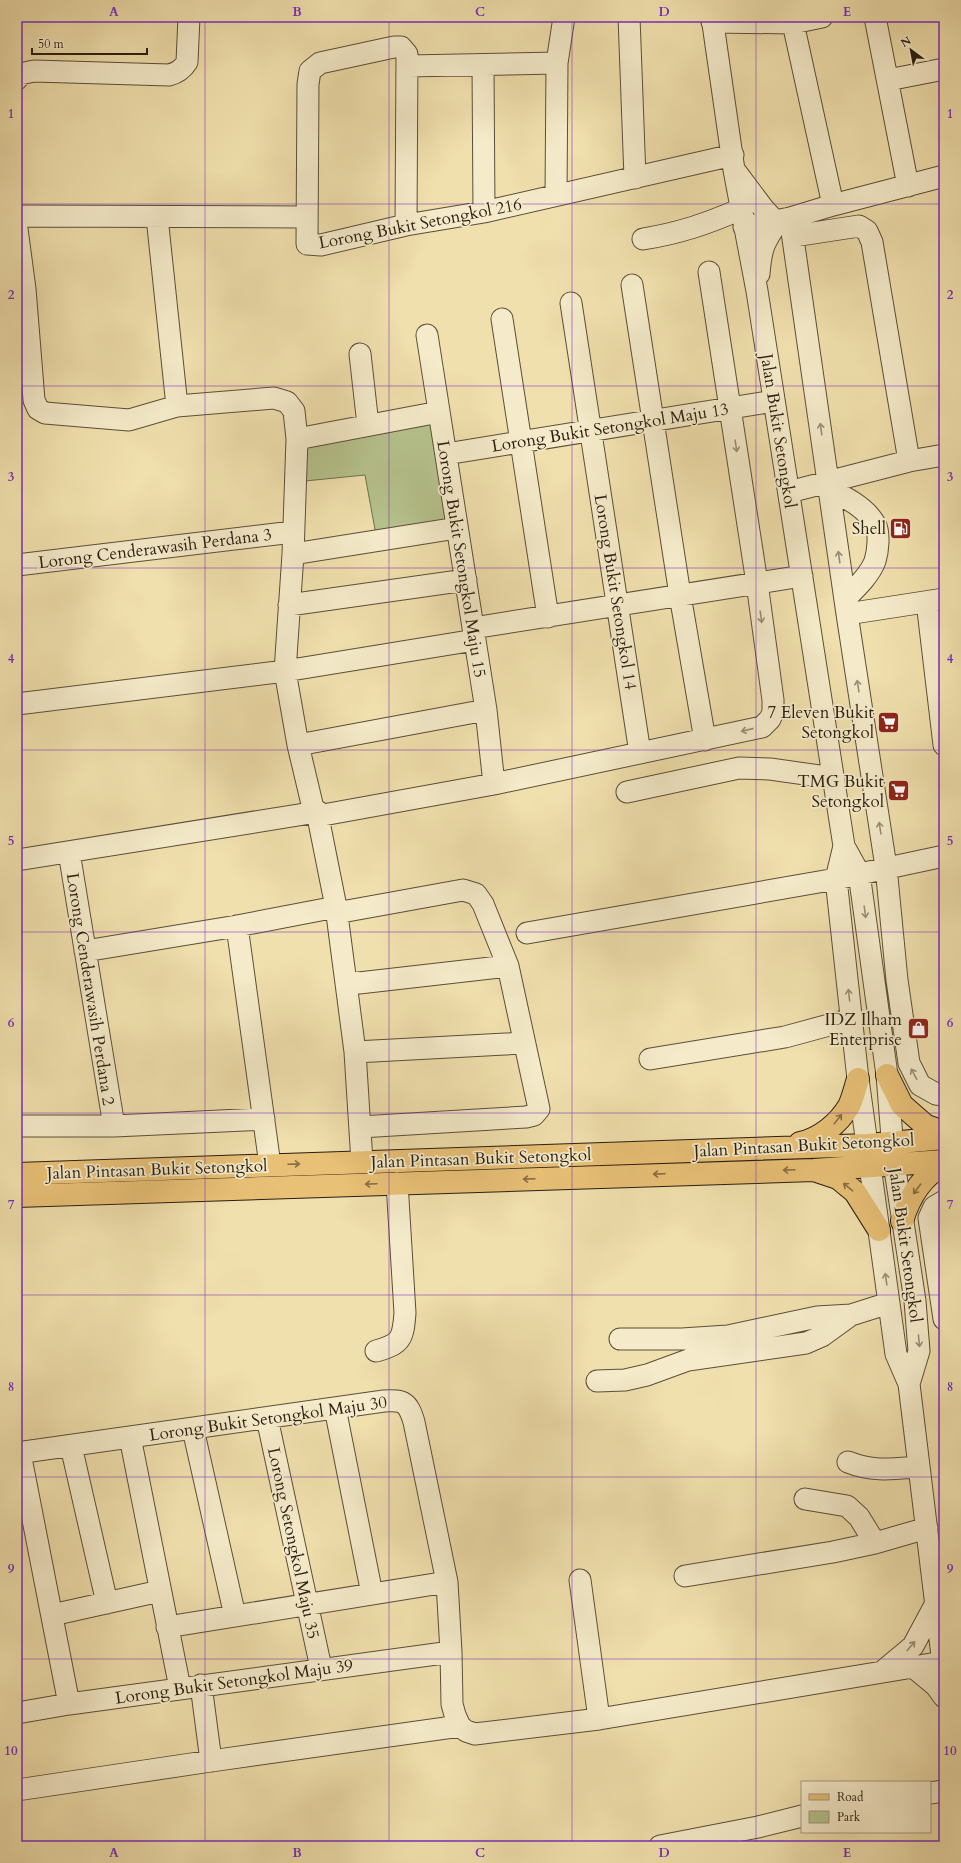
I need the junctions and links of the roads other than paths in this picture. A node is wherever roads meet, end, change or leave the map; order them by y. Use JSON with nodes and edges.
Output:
{"nodes":[{"id":1,"x":189,"y":17,"type":"edge"},
{"id":2,"x":564,"y":17,"type":"edge"},
{"id":3,"x":629,"y":17,"type":"edge"},
{"id":4,"x":822,"y":17,"type":"edge"},
{"id":5,"x":875,"y":17,"type":"edge"},
{"id":6,"x":712,"y":19,"type":"edge"},
{"id":7,"x":757,"y":20,"type":"edge"},
{"id":8,"x":793,"y":23,"type":"junction"},
{"id":9,"x":407,"y":60,"type":"junction"},
{"id":10,"x":557,"y":63,"type":"junction"},
{"id":11,"x":483,"y":65,"type":"junction"},
{"id":12,"x":944,"y":69,"type":"edge"},
{"id":13,"x":17,"y":79,"type":"edge"},
{"id":14,"x":888,"y":80,"type":"junction"},
{"id":15,"x":733,"y":163,"type":"junction"},
{"id":16,"x":944,"y":176,"type":"edge"},
{"id":17,"x":635,"y":178,"type":"junction"},
{"id":18,"x":908,"y":186,"type":"junction"},
{"id":19,"x":556,"y":195,"type":"junction"},
{"id":20,"x":833,"y":205,"type":"junction"},
{"id":21,"x":484,"y":212,"type":"junction"},
{"id":22,"x":17,"y":216,"type":"edge"},
{"id":23,"x":157,"y":217,"type":"junction"},
{"id":24,"x":307,"y":218,"type":"junction"},
{"id":25,"x":742,"y":218,"type":"junction"},
{"id":26,"x":785,"y":224,"type":"junction"},
{"id":27,"x":406,"y":225,"type":"junction"},
{"id":28,"x":17,"y":229,"type":"edge"},
{"id":29,"x":643,"y":239,"type":"dead end"},
{"id":30,"x":709,"y":272,"type":"dead end"},
{"id":31,"x":632,"y":286,"type":"dead end"},
{"id":32,"x":757,"y":291,"type":"junction"},
{"id":33,"x":571,"y":303,"type":"dead end"},
{"id":34,"x":502,"y":319,"type":"dead end"},
{"id":35,"x":427,"y":335,"type":"dead end"},
{"id":36,"x":360,"y":354,"type":"dead end"},
{"id":37,"x":774,"y":401,"type":"junction"},
{"id":38,"x":177,"y":406,"type":"junction"},
{"id":39,"x":730,"y":408,"type":"junction"},
{"id":40,"x":439,"y":412,"type":"junction"},
{"id":41,"x":653,"y":420,"type":"junction"},
{"id":42,"x":368,"y":425,"type":"junction"},
{"id":43,"x":591,"y":430,"type":"junction"},
{"id":44,"x":297,"y":439,"type":"junction"},
{"id":45,"x":521,"y":442,"type":"junction"},
{"id":46,"x":446,"y":454,"type":"junction"},
{"id":47,"x":944,"y":455,"type":"edge"},
{"id":48,"x":909,"y":461,"type":"junction"},
{"id":49,"x":829,"y":486,"type":"junction"},
{"id":50,"x":789,"y":492,"type":"junction"},
{"id":51,"x":457,"y":528,"type":"junction"},
{"id":52,"x":293,"y":532,"type":"junction"},
{"id":53,"x":292,"y":554,"type":"junction"},
{"id":54,"x":17,"y":565,"type":"edge"},
{"id":55,"x":802,"y":576,"type":"junction"},
{"id":56,"x":466,"y":580,"type":"junction"},
{"id":57,"x":757,"y":583,"type":"junction"},
{"id":58,"x":680,"y":595,"type":"junction"},
{"id":59,"x":936,"y":600,"type":"edge"},
{"id":60,"x":289,"y":605,"type":"junction"},
{"id":61,"x":618,"y":605,"type":"junction"},
{"id":62,"x":846,"y":607,"type":"junction"},
{"id":63,"x":548,"y":616,"type":"junction"},
{"id":64,"x":474,"y":634,"type":"junction"},
{"id":65,"x":285,"y":671,"type":"junction"},
{"id":66,"x":17,"y":704,"type":"edge"},
{"id":67,"x":486,"y":710,"type":"junction"},
{"id":68,"x":705,"y":740,"type":"junction"},
{"id":69,"x":298,"y":745,"type":"junction"},
{"id":70,"x":944,"y":745,"type":"edge"},
{"id":71,"x":640,"y":753,"type":"junction"},
{"id":72,"x":834,"y":778,"type":"junction"},
{"id":73,"x":494,"y":784,"type":"junction"},
{"id":74,"x":627,"y":792,"type":"dead end"},
{"id":75,"x":317,"y":812,"type":"junction"},
{"id":76,"x":844,"y":846,"type":"junction"},
{"id":77,"x":69,"y":852,"type":"junction"},
{"id":78,"x":944,"y":856,"type":"edge"},
{"id":79,"x":17,"y":860,"type":"edge"},
{"id":80,"x":886,"y":867,"type":"junction"},
{"id":81,"x":859,"y":873,"type":"junction"},
{"id":82,"x":836,"y":878,"type":"junction"},
{"id":83,"x":336,"y":910,"type":"junction"},
{"id":84,"x":237,"y":926,"type":"junction"},
{"id":85,"x":527,"y":933,"type":"dead end"},
{"id":86,"x":85,"y":951,"type":"junction"},
{"id":87,"x":508,"y":966,"type":"junction"},
{"id":88,"x":346,"y":981,"type":"junction"},
{"id":89,"x":851,"y":1019,"type":"junction"},
{"id":90,"x":524,"y":1043,"type":"junction"},
{"id":91,"x":355,"y":1052,"type":"junction"},
{"id":92,"x":650,"y":1059,"type":"dead end"},
{"id":93,"x":887,"y":1075,"type":"junction"},
{"id":94,"x":858,"y":1079,"type":"junction"},
{"id":95,"x":944,"y":1095,"type":"edge"},
{"id":96,"x":264,"y":1119,"type":"junction"},
{"id":97,"x":17,"y":1126,"type":"edge"},
{"id":98,"x":114,"y":1126,"type":"junction"},
{"id":99,"x":360,"y":1127,"type":"junction"},
{"id":100,"x":944,"y":1132,"type":"edge"},
{"id":101,"x":944,"y":1138,"type":"edge"},
{"id":102,"x":779,"y":1147,"type":"junction"},
{"id":103,"x":893,"y":1153,"type":"junction"},
{"id":104,"x":869,"y":1155,"type":"junction"},
{"id":105,"x":944,"y":1161,"type":"edge"},
{"id":106,"x":362,"y":1162,"type":"junction"},
{"id":107,"x":270,"y":1165,"type":"junction"},
{"id":108,"x":944,"y":1165,"type":"edge"},
{"id":109,"x":814,"y":1170,"type":"junction"},
{"id":110,"x":17,"y":1174,"type":"edge"},
{"id":111,"x":397,"y":1183,"type":"junction"},
{"id":112,"x":17,"y":1196,"type":"edge"},
{"id":113,"x":944,"y":1201,"type":"edge"},
{"id":114,"x":902,"y":1221,"type":"junction"},
{"id":115,"x":879,"y":1230,"type":"junction"},
{"id":116,"x":889,"y":1303,"type":"junction"},
{"id":117,"x":851,"y":1315,"type":"junction"},
{"id":118,"x":944,"y":1319,"type":"edge"},
{"id":119,"x":620,"y":1339,"type":"dead end"},
{"id":120,"x":376,"y":1350,"type":"dead end"},
{"id":121,"x":597,"y":1381,"type":"dead end"},
{"id":122,"x":909,"y":1384,"type":"junction"},
{"id":123,"x":335,"y":1408,"type":"junction"},
{"id":124,"x":267,"y":1418,"type":"junction"},
{"id":125,"x":193,"y":1428,"type":"junction"},
{"id":126,"x":130,"y":1437,"type":"junction"},
{"id":127,"x":71,"y":1446,"type":"junction"},
{"id":128,"x":19,"y":1453,"type":"edge"},
{"id":129,"x":848,"y":1462,"type":"dead end"},
{"id":130,"x":918,"y":1467,"type":"junction"},
{"id":131,"x":805,"y":1499,"type":"dead end"},
{"id":132,"x":927,"y":1528,"type":"junction"},
{"id":133,"x":875,"y":1543,"type":"junction"},
{"id":134,"x":685,"y":1576,"type":"dead end"},
{"id":135,"x":580,"y":1580,"type":"dead end"},
{"id":136,"x":446,"y":1582,"type":"junction"},
{"id":137,"x":160,"y":1591,"type":"junction"},
{"id":138,"x":372,"y":1594,"type":"junction"},
{"id":139,"x":107,"y":1603,"type":"junction"},
{"id":140,"x":307,"y":1604,"type":"junction"},
{"id":141,"x":52,"y":1615,"type":"junction"},
{"id":142,"x":235,"y":1616,"type":"junction"},
{"id":143,"x":939,"y":1618,"type":"edge"},
{"id":144,"x":167,"y":1627,"type":"junction"},
{"id":145,"x":451,"y":1652,"type":"junction"},
{"id":146,"x":913,"y":1667,"type":"junction"},
{"id":147,"x":943,"y":1667,"type":"edge"},
{"id":148,"x":321,"y":1668,"type":"junction"},
{"id":149,"x":882,"y":1672,"type":"junction"},
{"id":150,"x":201,"y":1685,"type":"junction"},
{"id":151,"x":180,"y":1688,"type":"junction"},
{"id":152,"x":944,"y":1697,"type":"edge"},
{"id":153,"x":69,"y":1704,"type":"junction"},
{"id":154,"x":17,"y":1713,"type":"edge"},
{"id":155,"x":599,"y":1719,"type":"junction"},
{"id":156,"x":460,"y":1726,"type":"junction"},
{"id":157,"x":211,"y":1761,"type":"junction"},
{"id":158,"x":17,"y":1790,"type":"edge"},
{"id":159,"x":944,"y":1791,"type":"edge"},
{"id":160,"x":931,"y":1793,"type":"edge"},
{"id":161,"x":801,"y":1816,"type":"edge"},
{"id":162,"x":660,"y":1846,"type":"edge"}],
"edges":[{"from":1,"to":13,"type":"street"},
{"from":2,"to":10,"type":"street"},
{"from":3,"to":17,"type":"street"},
{"from":4,"to":8,"type":"street"},
{"from":5,"to":14,"type":"street"},
{"from":6,"to":7,"type":"street"},
{"from":6,"to":15,"type":"street","name":"Jalan Bukit Setongkol"},
{"from":7,"to":8,"type":"street"},
{"from":8,"to":20,"type":"street"},
{"from":9,"to":11,"type":"street"},
{"from":9,"to":24,"type":"street","name":"Lorong Bukit Setongkol 216"},
{"from":9,"to":27,"type":"street"},
{"from":10,"to":11,"type":"street"},
{"from":10,"to":19,"type":"street"},
{"from":11,"to":21,"type":"street"},
{"from":12,"to":14,"type":"street"},
{"from":14,"to":18,"type":"street"},
{"from":15,"to":17,"type":"street","name":"Lorong Bukit Setongkol 216"},
{"from":15,"to":25,"type":"street","name":"Jalan Bukit Setongkol"},
{"from":15,"to":26,"type":"street"},
{"from":16,"to":18,"type":"street"},
{"from":17,"to":19,"type":"street","name":"Lorong Bukit Setongkol 216"},
{"from":18,"to":20,"type":"street"},
{"from":19,"to":21,"type":"street","name":"Lorong Bukit Setongkol 216"},
{"from":20,"to":26,"type":"street"},
{"from":21,"to":27,"type":"street","name":"Lorong Bukit Setongkol 216"},
{"from":22,"to":23,"type":"street"},
{"from":23,"to":24,"type":"street"},
{"from":23,"to":38,"type":"street"},
{"from":24,"to":27,"type":"street","name":"Lorong Bukit Setongkol 216"},
{"from":25,"to":26,"type":"street"},
{"from":25,"to":29,"type":"street"},
{"from":25,"to":32,"type":"street","name":"Jalan Bukit Setongkol"},
{"from":26,"to":32,"type":"street"},
{"from":26,"to":48,"type":"street"},
{"from":49,"to":26,"type":"street","one_way":true},
{"from":28,"to":38,"type":"street"},
{"from":30,"to":39,"type":"street"},
{"from":31,"to":41,"type":"street"},
{"from":32,"to":37,"type":"street","name":"Jalan Bukit Setongkol"},
{"from":33,"to":43,"type":"street","name":"Lorong Bukit Setongkol 14"},
{"from":34,"to":45,"type":"street"},
{"from":35,"to":40,"type":"street","name":"Lorong Bukit Setongkol Maju 15"},
{"from":36,"to":42,"type":"street"},
{"from":37,"to":39,"type":"street","name":"Lorong Bukit Setongkol Maju 13"},
{"from":37,"to":50,"type":"street","name":"Jalan Bukit Setongkol"},
{"from":38,"to":44,"type":"street"},
{"from":39,"to":41,"type":"street","name":"Lorong Bukit Setongkol Maju 13"},
{"from":39,"to":57,"type":"street","one_way":true},
{"from":40,"to":42,"type":"street"},
{"from":40,"to":46,"type":"street","name":"Lorong Bukit Setongkol Maju 15"},
{"from":41,"to":43,"type":"street","name":"Lorong Bukit Setongkol Maju 13"},
{"from":41,"to":58,"type":"street"},
{"from":42,"to":44,"type":"street"},
{"from":43,"to":45,"type":"street","name":"Lorong Bukit Setongkol Maju 13"},
{"from":43,"to":61,"type":"street","name":"Lorong Bukit Setongkol 14"},
{"from":44,"to":52,"type":"street"},
{"from":45,"to":46,"type":"street","name":"Lorong Bukit Setongkol Maju 13"},
{"from":45,"to":63,"type":"street"},
{"from":46,"to":51,"type":"street","name":"Lorong Bukit Setongkol Maju 15"},
{"from":47,"to":48,"type":"street"},
{"from":48,"to":49,"type":"street"},
{"from":49,"to":50,"type":"street"},
{"from":62,"to":49,"type":"street","one_way":true},
{"from":49,"to":62,"type":"street"},
{"from":50,"to":55,"type":"street","name":"Jalan Bukit Setongkol"},
{"from":51,"to":53,"type":"street"},
{"from":51,"to":56,"type":"street","name":"Lorong Bukit Setongkol Maju 15"},
{"from":52,"to":53,"type":"street"},
{"from":52,"to":54,"type":"street","name":"Lorong Cenderawasih Perdana 3"},
{"from":53,"to":60,"type":"street"},
{"from":55,"to":57,"type":"street"},
{"from":55,"to":72,"type":"street","name":"Jalan Bukit Setongkol"},
{"from":56,"to":60,"type":"street"},
{"from":56,"to":64,"type":"street","name":"Lorong Bukit Setongkol Maju 15"},
{"from":57,"to":58,"type":"street"},
{"from":57,"to":68,"type":"street","one_way":true},
{"from":58,"to":61,"type":"street"},
{"from":58,"to":68,"type":"street"},
{"from":59,"to":62,"type":"street"},
{"from":59,"to":70,"type":"street"},
{"from":60,"to":65,"type":"street"},
{"from":61,"to":63,"type":"street"},
{"from":61,"to":71,"type":"street","name":"Lorong Bukit Setongkol 14"},
{"from":80,"to":62,"type":"street","one_way":true},
{"from":63,"to":64,"type":"street"},
{"from":64,"to":65,"type":"street"},
{"from":64,"to":67,"type":"street","name":"Lorong Bukit Setongkol Maju 15"},
{"from":65,"to":66,"type":"street"},
{"from":65,"to":69,"type":"street"},
{"from":67,"to":69,"type":"street"},
{"from":67,"to":73,"type":"street","name":"Lorong Bukit Setongkol Maju 15"},
{"from":68,"to":71,"type":"street"},
{"from":69,"to":75,"type":"street"},
{"from":71,"to":73,"type":"street"},
{"from":72,"to":74,"type":"street"},
{"from":72,"to":76,"type":"street","name":"Jalan Bukit Setongkol"},
{"from":73,"to":75,"type":"street"},
{"from":75,"to":77,"type":"street"},
{"from":75,"to":83,"type":"street"},
{"from":76,"to":81,"type":"street","name":"Jalan Bukit Setongkol"},
{"from":76,"to":82,"type":"street","name":"Jalan Bukit Setongkol"},
{"from":77,"to":79,"type":"street"},
{"from":77,"to":86,"type":"street","name":"Lorong Cenderawasih Perdana 2"},
{"from":78,"to":80,"type":"street"},
{"from":80,"to":81,"type":"street"},
{"from":95,"to":80,"type":"street","one_way":true},
{"from":81,"to":82,"type":"street"},
{"from":81,"to":93,"type":"street","name":"Jalan Bukit Setongkol","one_way":true},
{"from":82,"to":85,"type":"street"},
{"from":89,"to":82,"type":"street","name":"Jalan Bukit Setongkol","one_way":true},
{"from":83,"to":84,"type":"street"},
{"from":83,"to":87,"type":"street"},
{"from":83,"to":88,"type":"street"},
{"from":84,"to":86,"type":"street"},
{"from":84,"to":96,"type":"street"},
{"from":86,"to":98,"type":"street","name":"Lorong Cenderawasih Perdana 2"},
{"from":87,"to":88,"type":"street"},
{"from":87,"to":90,"type":"street"},
{"from":88,"to":91,"type":"street"},
{"from":89,"to":92,"type":"street"},
{"from":89,"to":94,"type":"street","name":"Jalan Bukit Setongkol"},
{"from":90,"to":91,"type":"street"},
{"from":90,"to":99,"type":"street"},
{"from":91,"to":99,"type":"street"},
{"from":93,"to":100,"type":"main road"},
{"from":93,"to":103,"type":"street","name":"Jalan Bukit Setongkol"},
{"from":102,"to":94,"type":"main road","one_way":true},
{"from":94,"to":104,"type":"street","name":"Jalan Bukit Setongkol"},
{"from":96,"to":98,"type":"street"},
{"from":96,"to":107,"type":"street"},
{"from":97,"to":98,"type":"street"},
{"from":99,"to":106,"type":"street"},
{"from":101,"to":103,"type":"main road","name":"Jalan Pintasan Bukit Setongkol"},
{"from":102,"to":104,"type":"main road","name":"Jalan Pintasan Bukit Setongkol"},
{"from":102,"to":106,"type":"main road","name":"Jalan Pintasan Bukit Setongkol"},
{"from":103,"to":104,"type":"main road","name":"Jalan Pintasan Bukit Setongkol"},
{"from":103,"to":105,"type":"main road","name":"Jalan Pintasan Bukit Setongkol"},
{"from":103,"to":114,"type":"street","name":"Jalan Bukit Setongkol"},
{"from":104,"to":109,"type":"main road","name":"Jalan Pintasan Bukit Setongkol"},
{"from":104,"to":115,"type":"street","name":"Jalan Bukit Setongkol"},
{"from":107,"to":106,"type":"main road","name":"Jalan Pintasan Bukit Setongkol","one_way":true},
{"from":107,"to":110,"type":"main road","name":"Jalan Pintasan Bukit Setongkol"},
{"from":108,"to":114,"type":"main road","one_way":true},
{"from":109,"to":111,"type":"main road","name":"Jalan Pintasan Bukit Setongkol","one_way":true},
{"from":115,"to":109,"type":"main road","one_way":true},
{"from":111,"to":112,"type":"main road","name":"Jalan Pintasan Bukit Setongkol","one_way":true},
{"from":111,"to":120,"type":"street"},
{"from":113,"to":118,"type":"street"},
{"from":114,"to":122,"type":"street","name":"Jalan Bukit Setongkol","one_way":true},
{"from":116,"to":115,"type":"street","name":"Jalan Bukit Setongkol","one_way":true},
{"from":116,"to":117,"type":"street"},
{"from":116,"to":122,"type":"street","name":"Jalan Bukit Setongkol"},
{"from":117,"to":119,"type":"street"},
{"from":117,"to":121,"type":"street"},
{"from":122,"to":130,"type":"street","name":"Jalan Bukit Setongkol"},
{"from":123,"to":124,"type":"street","name":"Lorong Bukit Setongkol Maju 30"},
{"from":123,"to":136,"type":"street","name":"Lorong Bukit Setongkol Maju 30"},
{"from":123,"to":138,"type":"street"},
{"from":124,"to":125,"type":"street","name":"Lorong Bukit Setongkol Maju 30"},
{"from":124,"to":140,"type":"street","name":"Lorong Setongkol Maju 35"},
{"from":125,"to":126,"type":"street","name":"Lorong Bukit Setongkol Maju 30"},
{"from":125,"to":142,"type":"street"},
{"from":126,"to":127,"type":"street","name":"Lorong Bukit Setongkol Maju 30"},
{"from":126,"to":137,"type":"street"},
{"from":127,"to":128,"type":"street","name":"Lorong Bukit Setongkol Maju 30"},
{"from":127,"to":139,"type":"street"},
{"from":128,"to":141,"type":"street"},
{"from":129,"to":130,"type":"street"},
{"from":130,"to":132,"type":"street","name":"Jalan Bukit Setongkol"},
{"from":131,"to":133,"type":"street"},
{"from":132,"to":133,"type":"street"},
{"from":132,"to":143,"type":"street","name":"Jalan Bukit Setongkol"},
{"from":133,"to":134,"type":"street"},
{"from":135,"to":155,"type":"street"},
{"from":136,"to":138,"type":"street"},
{"from":136,"to":145,"type":"street","name":"Lorong Bukit Setongkol Maju 30"},
{"from":137,"to":139,"type":"street"},
{"from":137,"to":144,"type":"street"},
{"from":138,"to":140,"type":"street"},
{"from":139,"to":141,"type":"street"},
{"from":140,"to":142,"type":"street"},
{"from":140,"to":148,"type":"street","name":"Lorong Setongkol Maju 35"},
{"from":141,"to":153,"type":"street"},
{"from":142,"to":144,"type":"street"},
{"from":143,"to":147,"type":"street","name":"Jalan Bukit Setongkol"},
{"from":149,"to":143,"type":"street","one_way":true},
{"from":144,"to":151,"type":"street"},
{"from":145,"to":148,"type":"street","name":"Lorong Bukit Setongkol Maju 39"},
{"from":145,"to":156,"type":"street","name":"Lorong Bukit Setongkol Maju 30"},
{"from":146,"to":147,"type":"street"},
{"from":146,"to":149,"type":"street"},
{"from":146,"to":152,"type":"street"},
{"from":148,"to":150,"type":"street","name":"Lorong Bukit Setongkol Maju 39"},
{"from":149,"to":155,"type":"street"},
{"from":150,"to":151,"type":"street","name":"Lorong Bukit Setongkol Maju 39"},
{"from":150,"to":157,"type":"street"},
{"from":151,"to":153,"type":"street","name":"Lorong Bukit Setongkol Maju 39"},
{"from":153,"to":154,"type":"street","name":"Lorong Bukit Setongkol Maju 39"},
{"from":155,"to":156,"type":"street"},
{"from":156,"to":157,"type":"street"},
{"from":157,"to":158,"type":"street"},
{"from":159,"to":160,"type":"street"},
{"from":161,"to":162,"type":"street"}]}
